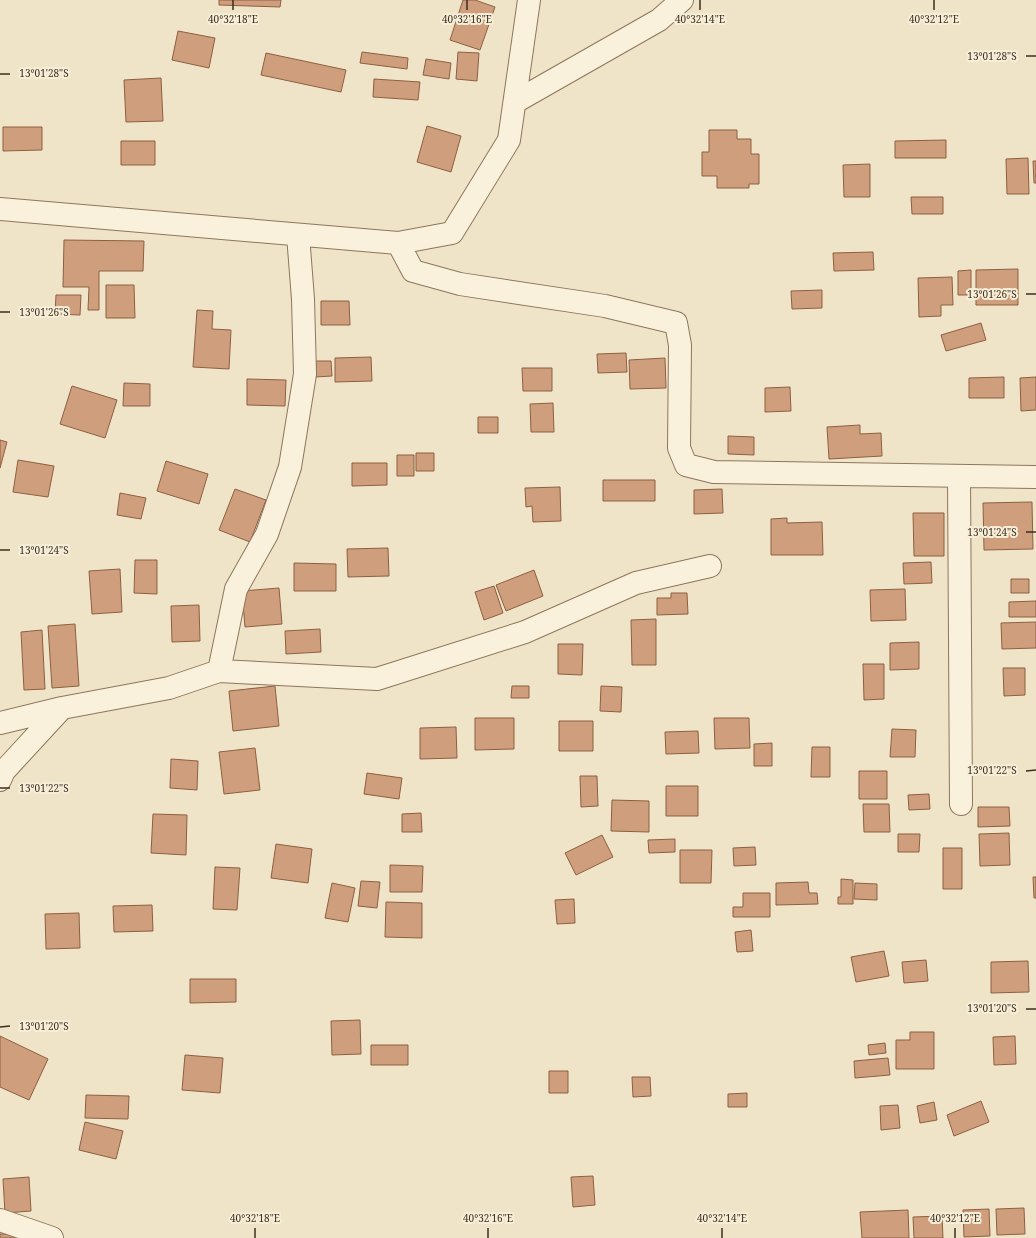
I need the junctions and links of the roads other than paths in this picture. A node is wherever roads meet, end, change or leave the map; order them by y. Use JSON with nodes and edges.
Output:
{"nodes":[{"id":1,"x":529,"y":0,"type":"edge"},
{"id":2,"x":682,"y":0,"type":"edge"},
{"id":3,"x":515,"y":102,"type":"junction"},
{"id":4,"x":0,"y":209,"type":"edge"},
{"id":5,"x":298,"y":235,"type":"junction"},
{"id":6,"x":398,"y":243,"type":"junction"},
{"id":7,"x":958,"y":476,"type":"junction"},
{"id":8,"x":1036,"y":477,"type":"edge"},
{"id":9,"x":710,"y":566,"type":"dead end"},
{"id":10,"x":219,"y":671,"type":"junction"},
{"id":11,"x":62,"y":708,"type":"junction"},
{"id":12,"x":0,"y":723,"type":"edge"},
{"id":13,"x":0,"y":780,"type":"edge"},
{"id":14,"x":961,"y":804,"type":"dead end"},
{"id":15,"x":0,"y":1220,"type":"edge"},
{"id":16,"x":52,"y":1238,"type":"edge"}],
"edges":[{"from":1,"to":3,"type":"street"},
{"from":2,"to":3,"type":"street"},
{"from":3,"to":6,"type":"street"},
{"from":4,"to":5,"type":"street"},
{"from":5,"to":6,"type":"street"},
{"from":5,"to":10,"type":"street"},
{"from":6,"to":7,"type":"street"},
{"from":7,"to":8,"type":"street"},
{"from":7,"to":14,"type":"street"},
{"from":9,"to":10,"type":"street"},
{"from":10,"to":11,"type":"street"},
{"from":11,"to":12,"type":"street"},
{"from":11,"to":13,"type":"street"},
{"from":15,"to":16,"type":"street"}]}
